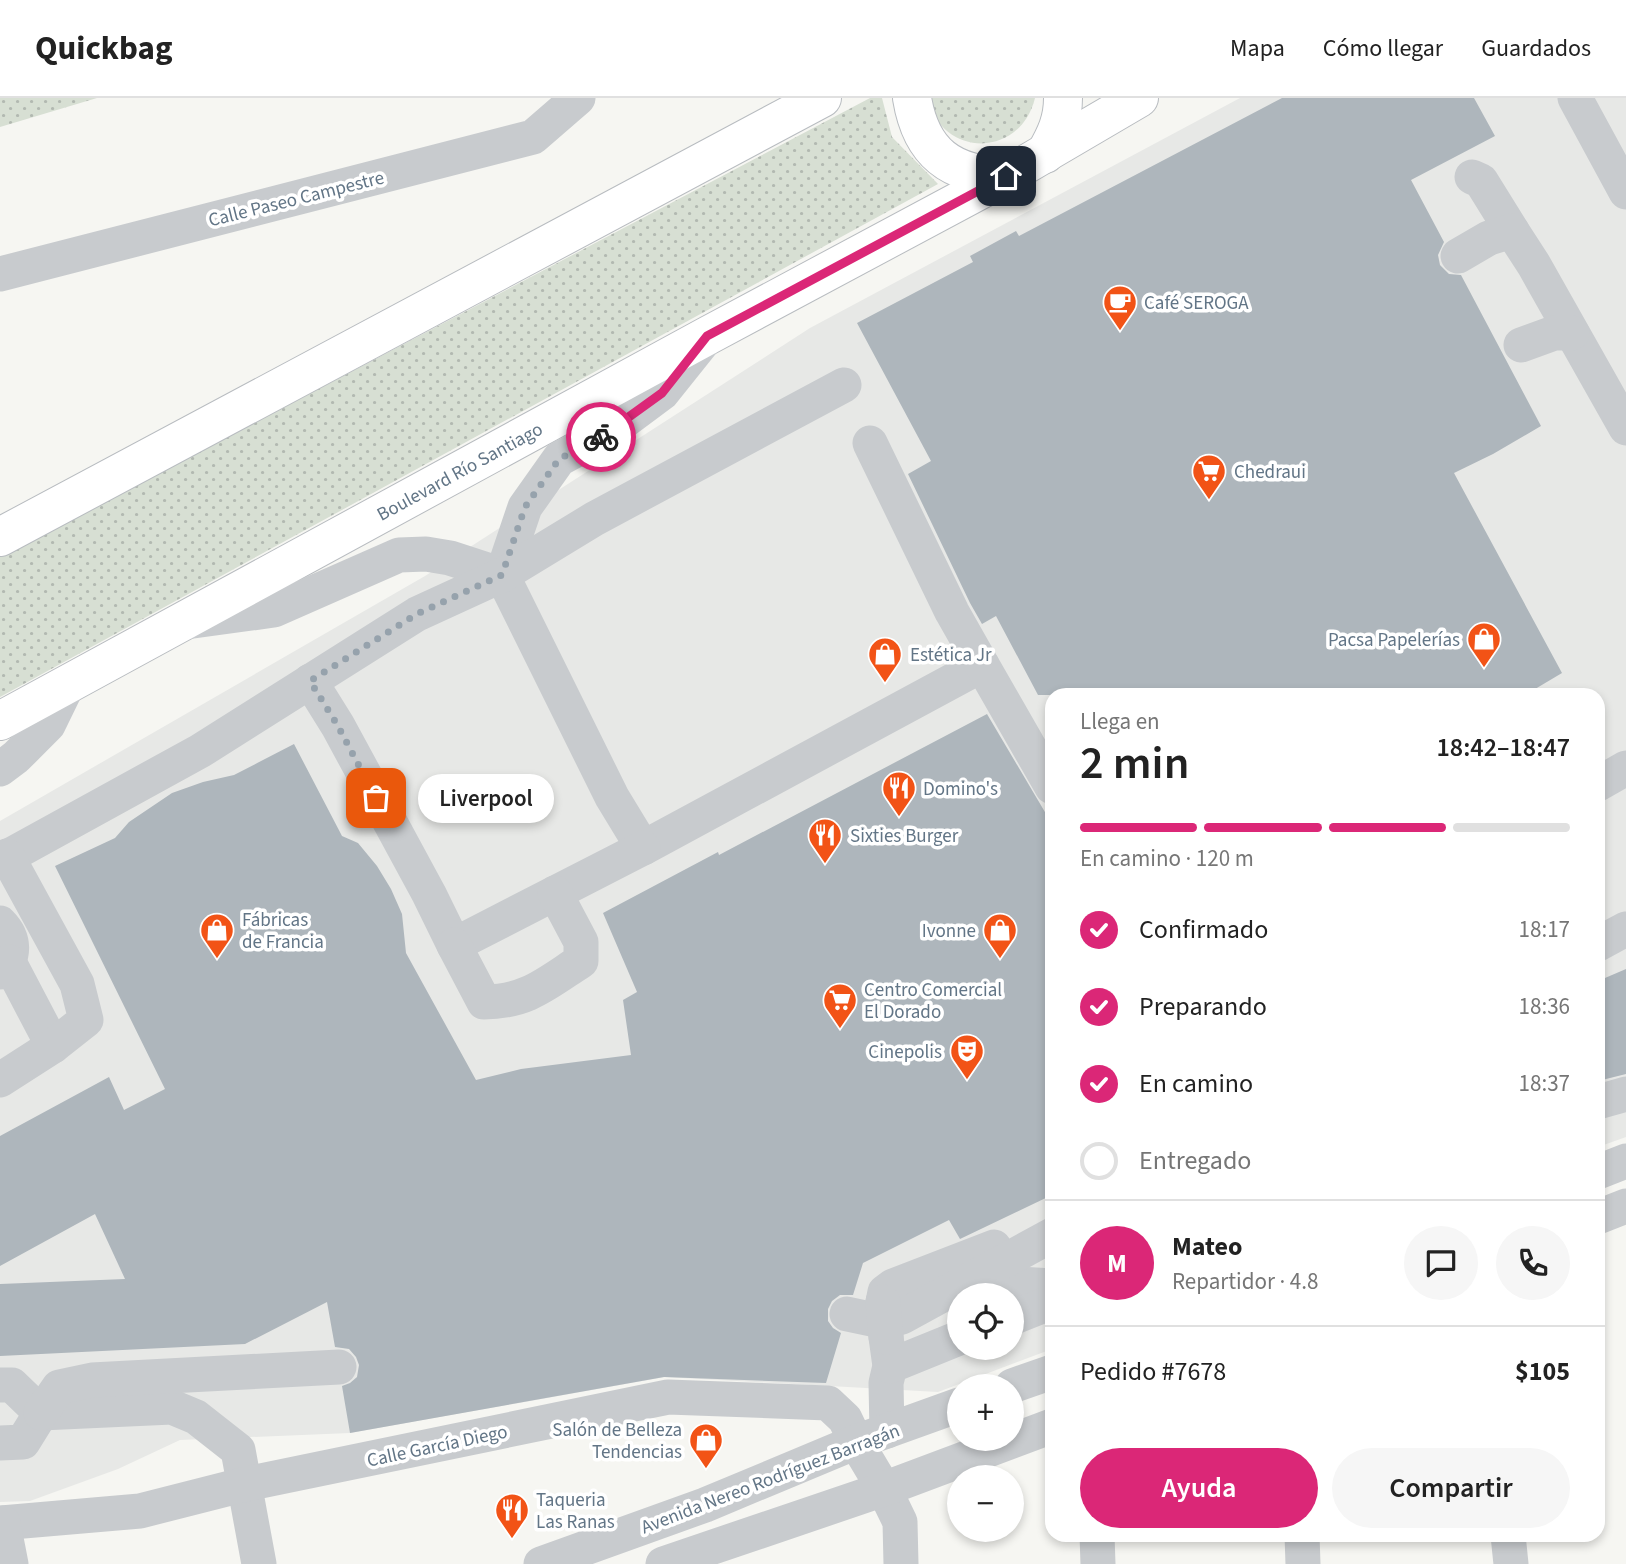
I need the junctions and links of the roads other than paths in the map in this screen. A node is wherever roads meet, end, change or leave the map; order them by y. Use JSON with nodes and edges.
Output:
{"nodes":[{"id":1,"x":578,"y":98,"type":"edge"},
{"id":2,"x":822,"y":98,"type":"edge"},
{"id":3,"x":912,"y":98,"type":"edge"},
{"id":4,"x":1063,"y":98,"type":"edge"},
{"id":5,"x":1139,"y":98,"type":"edge"},
{"id":6,"x":1576,"y":98,"type":"edge"},
{"id":7,"x":1045,"y":154,"type":"junction"},
{"id":8,"x":1006,"y":176,"type":"junction"},
{"id":9,"x":1472,"y":177,"type":"dead end"},
{"id":10,"x":1626,"y":192,"type":"edge"},
{"id":11,"x":1512,"y":231,"type":"junction"},
{"id":12,"x":1458,"y":256,"type":"dead end"},
{"id":13,"x":0,"y":274,"type":"edge"},
{"id":14,"x":1572,"y":333,"type":"junction"},
{"id":15,"x":707,"y":336,"type":"junction"},
{"id":16,"x":1521,"y":345,"type":"dead end"},
{"id":17,"x":844,"y":385,"type":"dead end"},
{"id":18,"x":1626,"y":428,"type":"edge"},
{"id":19,"x":870,"y":443,"type":"dead end"},
{"id":20,"x":0,"y":537,"type":"edge"},
{"id":21,"x":502,"y":575,"type":"junction"},
{"id":22,"x":180,"y":623,"type":"junction"},
{"id":23,"x":982,"y":665,"type":"junction"},
{"id":24,"x":310,"y":681,"type":"junction"},
{"id":25,"x":68,"y":684,"type":"junction"},
{"id":26,"x":0,"y":721,"type":"edge"},
{"id":27,"x":1626,"y":768,"type":"edge"},
{"id":28,"x":0,"y":769,"type":"edge"},
{"id":29,"x":1045,"y":775,"type":"edge"},
{"id":30,"x":1605,"y":780,"type":"edge"},
{"id":31,"x":643,"y":848,"type":"junction"},
{"id":32,"x":4,"y":858,"type":"edge"},
{"id":33,"x":555,"y":893,"type":"junction"},
{"id":34,"x":0,"y":923,"type":"edge"},
{"id":35,"x":1626,"y":929,"type":"edge"},
{"id":36,"x":1605,"y":940,"type":"edge"},
{"id":37,"x":454,"y":946,"type":"junction"},
{"id":38,"x":5,"y":967,"type":"edge"},
{"id":39,"x":52,"y":1046,"type":"junction"},
{"id":40,"x":3,"y":1077,"type":"edge"},
{"id":41,"x":1626,"y":1094,"type":"edge"},
{"id":42,"x":1605,"y":1100,"type":"edge"},
{"id":43,"x":1626,"y":1161,"type":"edge"},
{"id":44,"x":1605,"y":1169,"type":"edge"},
{"id":45,"x":1626,"y":1206,"type":"edge"},
{"id":46,"x":1605,"y":1214,"type":"edge"},
{"id":47,"x":1045,"y":1235,"type":"edge"},
{"id":48,"x":1045,"y":1237,"type":"edge"},
{"id":49,"x":963,"y":1283,"type":"edge"},
{"id":50,"x":1024,"y":1284,"type":"edge"},
{"id":51,"x":1045,"y":1286,"type":"edge"},
{"id":52,"x":947,"y":1292,"type":"edge"},
{"id":53,"x":947,"y":1305,"type":"edge"},
{"id":54,"x":1045,"y":1305,"type":"edge"},
{"id":55,"x":1024,"y":1313,"type":"edge"},
{"id":56,"x":947,"y":1340,"type":"edge"},
{"id":57,"x":888,"y":1352,"type":"junction"},
{"id":58,"x":339,"y":1367,"type":"dead end"},
{"id":59,"x":1045,"y":1374,"type":"edge"},
{"id":60,"x":1024,"y":1382,"type":"edge"},
{"id":61,"x":0,"y":1385,"type":"edge"},
{"id":62,"x":947,"y":1409,"type":"edge"},
{"id":63,"x":41,"y":1413,"type":"junction"},
{"id":64,"x":1045,"y":1429,"type":"edge"},
{"id":65,"x":871,"y":1437,"type":"junction"},
{"id":66,"x":0,"y":1444,"type":"edge"},
{"id":67,"x":246,"y":1484,"type":"junction"},
{"id":68,"x":884,"y":1489,"type":"junction"},
{"id":69,"x":705,"y":1505,"type":"junction"},
{"id":70,"x":1,"y":1523,"type":"edge"},
{"id":71,"x":1097,"y":1542,"type":"edge"},
{"id":72,"x":1302,"y":1542,"type":"edge"},
{"id":73,"x":1509,"y":1542,"type":"edge"},
{"id":74,"x":703,"y":1556,"type":"edge"},
{"id":75,"x":11,"y":1564,"type":"edge"},
{"id":76,"x":259,"y":1564,"type":"edge"},
{"id":77,"x":541,"y":1564,"type":"edge"},
{"id":78,"x":663,"y":1564,"type":"edge"},
{"id":79,"x":901,"y":1564,"type":"edge"},
{"id":80,"x":1098,"y":1564,"type":"edge"},
{"id":81,"x":1303,"y":1564,"type":"edge"},
{"id":82,"x":1511,"y":1564,"type":"edge"}],
"edges":[{"from":1,"to":13,"type":"street","name":"Calle Paseo Campestre"},
{"from":2,"to":20,"type":"main road"},
{"from":3,"to":8,"type":"main road"},
{"from":4,"to":7,"type":"main road"},
{"from":5,"to":7,"type":"main road","name":"Boulevard Río Santiago"},
{"from":6,"to":10,"type":"street"},
{"from":7,"to":8,"type":"main road","name":"Boulevard Río Santiago"},
{"from":8,"to":15,"type":"main road","name":"Boulevard Río Santiago"},
{"from":9,"to":11,"type":"street"},
{"from":11,"to":12,"type":"street"},
{"from":11,"to":14,"type":"street"},
{"from":14,"to":16,"type":"street"},
{"from":14,"to":18,"type":"street"},
{"from":15,"to":21,"type":"street"},
{"from":15,"to":22,"type":"main road","name":"Boulevard Río Santiago"},
{"from":17,"to":21,"type":"street"},
{"from":19,"to":23,"type":"street"},
{"from":21,"to":22,"type":"street"},
{"from":21,"to":24,"type":"street"},
{"from":21,"to":31,"type":"street"},
{"from":22,"to":25,"type":"main road","name":"Boulevard Río Santiago"},
{"from":23,"to":29,"type":"street"},
{"from":23,"to":31,"type":"street"},
{"from":24,"to":32,"type":"street"},
{"from":24,"to":37,"type":"street"},
{"from":25,"to":26,"type":"main road","name":"Boulevard Río Santiago"},
{"from":25,"to":28,"type":"street"},
{"from":27,"to":30,"type":"street"},
{"from":31,"to":33,"type":"street"},
{"from":32,"to":39,"type":"street"},
{"from":33,"to":37,"type":"street"},
{"from":33,"to":37,"type":"street"},
{"from":34,"to":38,"type":"street"},
{"from":35,"to":36,"type":"street"},
{"from":38,"to":39,"type":"street"},
{"from":39,"to":40,"type":"street"},
{"from":41,"to":42,"type":"street"},
{"from":43,"to":44,"type":"street"},
{"from":45,"to":46,"type":"street"},
{"from":47,"to":57,"type":"street","bridge":true},
{"from":48,"to":49,"type":"street"},
{"from":50,"to":51,"type":"street"},
{"from":52,"to":53,"type":"street"},
{"from":54,"to":55,"type":"street"},
{"from":56,"to":57,"type":"street"},
{"from":57,"to":65,"type":"street"},
{"from":58,"to":63,"type":"street"},
{"from":59,"to":60,"type":"street"},
{"from":61,"to":63,"type":"street"},
{"from":62,"to":65,"type":"street","name":"Avenida Nereo Rodríguez Barragán"},
{"from":63,"to":66,"type":"street"},
{"from":63,"to":67,"type":"street"},
{"from":64,"to":68,"type":"street"},
{"from":65,"to":67,"type":"street","name":"Calle García Diego"},
{"from":65,"to":68,"type":"street"},
{"from":65,"to":69,"type":"street","name":"Avenida Nereo Rodríguez Barragán"},
{"from":67,"to":70,"type":"street","name":"Calle García Diego"},
{"from":67,"to":76,"type":"street"},
{"from":68,"to":74,"type":"street"},
{"from":68,"to":79,"type":"street"},
{"from":69,"to":74,"type":"street"},
{"from":69,"to":77,"type":"street","name":"Avenida Nereo Rodríguez Barragán"},
{"from":70,"to":75,"type":"street"},
{"from":71,"to":80,"type":"street"},
{"from":72,"to":81,"type":"street"},
{"from":73,"to":82,"type":"street"},
{"from":74,"to":78,"type":"street"}]}
